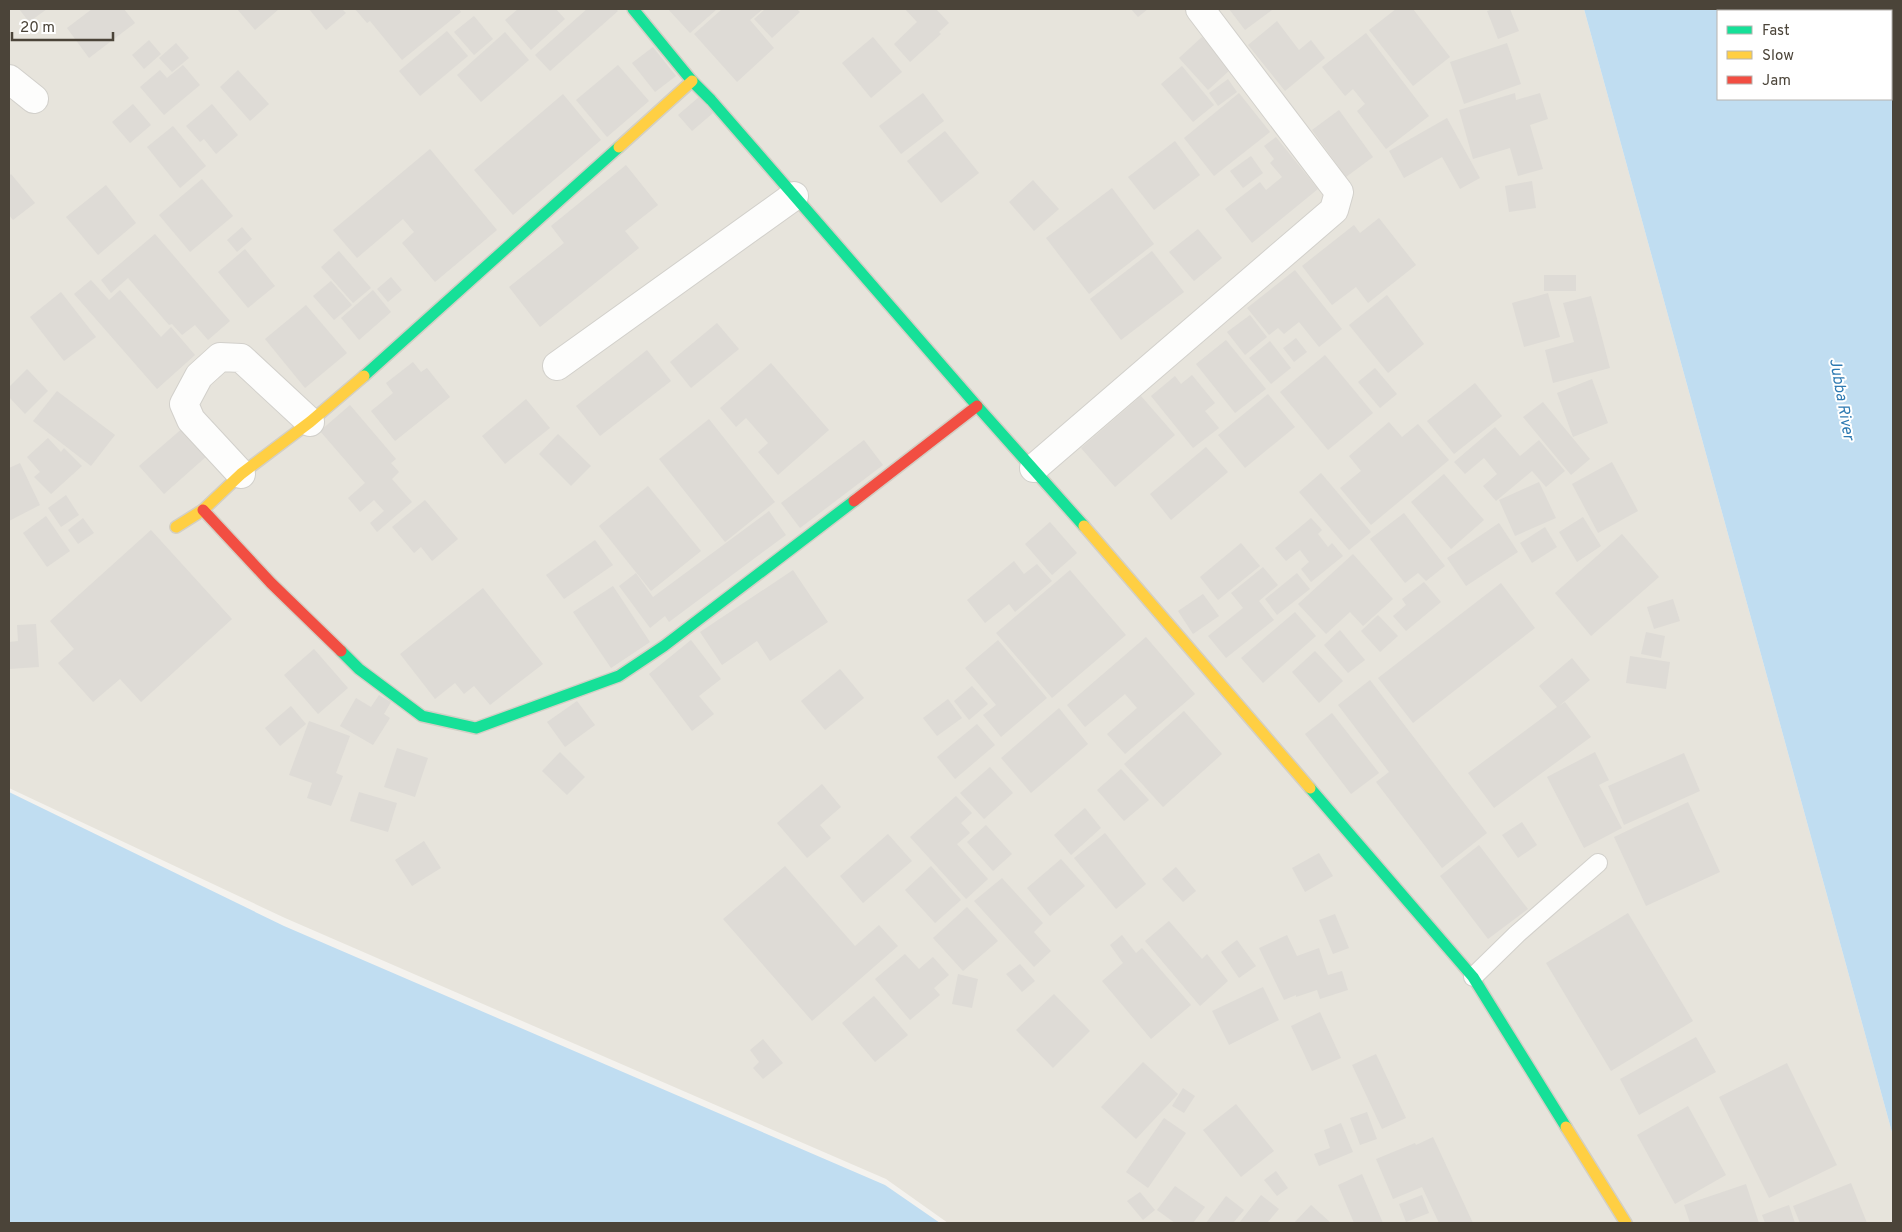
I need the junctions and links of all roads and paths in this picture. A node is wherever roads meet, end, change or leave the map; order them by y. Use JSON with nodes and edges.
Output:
{"nodes":[{"id":1,"x":633,"y":9,"type":"edge"},
{"id":2,"x":1200,"y":9,"type":"edge"},
{"id":3,"x":9,"y":79,"type":"edge"},
{"id":4,"x":692,"y":81,"type":"junction"},
{"id":5,"x":34,"y":99,"type":"dead end"},
{"id":6,"x":794,"y":196,"type":"junction"},
{"id":7,"x":557,"y":366,"type":"dead end"},
{"id":8,"x":977,"y":406,"type":"junction"},
{"id":9,"x":310,"y":422,"type":"junction"},
{"id":10,"x":1034,"y":468,"type":"junction"},
{"id":11,"x":241,"y":474,"type":"junction"},
{"id":12,"x":203,"y":510,"type":"junction"},
{"id":13,"x":176,"y":527,"type":"dead end"},
{"id":14,"x":1598,"y":863,"type":"dead end"},
{"id":15,"x":1473,"y":977,"type":"junction"},
{"id":16,"x":1626,"y":1223,"type":"edge"}],
"edges":[{"from":1,"to":4,"type":"street"},
{"from":2,"to":10,"type":"street"},
{"from":3,"to":5,"type":"street"},
{"from":4,"to":6,"type":"street"},
{"from":4,"to":9,"type":"street"},
{"from":6,"to":7,"type":"street"},
{"from":6,"to":8,"type":"street"},
{"from":8,"to":10,"type":"street"},
{"from":8,"to":12,"type":"street"},
{"from":9,"to":11,"type":"street"},
{"from":9,"to":11,"type":"street"},
{"from":10,"to":15,"type":"street"},
{"from":11,"to":12,"type":"street"},
{"from":12,"to":13,"type":"street"},
{"from":14,"to":15,"type":"lane"},
{"from":15,"to":16,"type":"street"}]}
